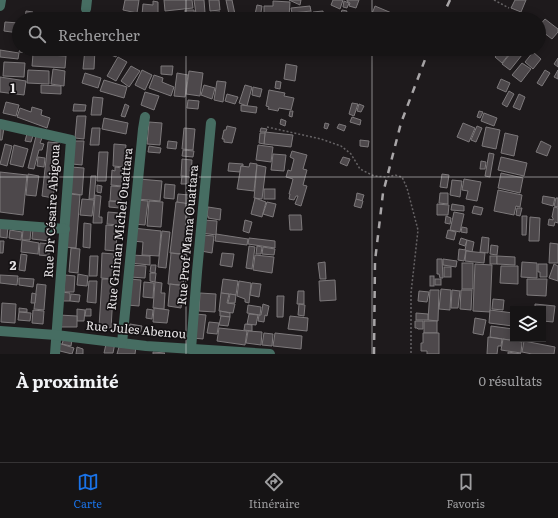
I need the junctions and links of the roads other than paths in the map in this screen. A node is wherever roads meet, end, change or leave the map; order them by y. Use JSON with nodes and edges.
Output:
{"nodes":[{"id":1,"x":1,"y":0,"type":"edge"},
{"id":2,"x":0,"y":6,"type":"edge"},
{"id":3,"x":145,"y":118,"type":"dead end"},
{"id":4,"x":211,"y":123,"type":"dead end"},
{"id":5,"x":0,"y":124,"type":"edge"},
{"id":6,"x":0,"y":224,"type":"edge"},
{"id":7,"x":65,"y":229,"type":"junction"},
{"id":8,"x":0,"y":331,"type":"edge"},
{"id":9,"x":56,"y":335,"type":"junction"},
{"id":10,"x":122,"y":343,"type":"junction"},
{"id":11,"x":191,"y":349,"type":"junction"},
{"id":12,"x":146,"y":350,"type":"edge"},
{"id":13,"x":238,"y":353,"type":"edge"},
{"id":14,"x":54,"y":354,"type":"edge"},
{"id":15,"x":270,"y":354,"type":"edge"}],
"edges":[{"from":1,"to":2,"type":"street"},
{"from":3,"to":10,"type":"street","name":"Rue Gninan Michel Ouattara"},
{"from":4,"to":11,"type":"street","name":"Rue Prof Mama Ouattara"},
{"from":5,"to":7,"type":"street","name":"Rue Dr Césaire Abigoua"},
{"from":6,"to":7,"type":"street"},
{"from":7,"to":9,"type":"street","name":"Rue Dr Césaire Abigoua"},
{"from":8,"to":9,"type":"street","name":"Rue Jules Abenou"},
{"from":9,"to":10,"type":"street","name":"Rue Jules Abenou"},
{"from":9,"to":14,"type":"street","name":"Rue Dr Césaire Abigoua"},
{"from":10,"to":12,"type":"street","name":"Rue Jules Abenou"},
{"from":11,"to":12,"type":"street","name":"Rue Jules Abenou"},
{"from":11,"to":13,"type":"street","name":"Rue Jules Abenou"},
{"from":13,"to":15,"type":"street","name":"Rue Jules Abenou"}]}
